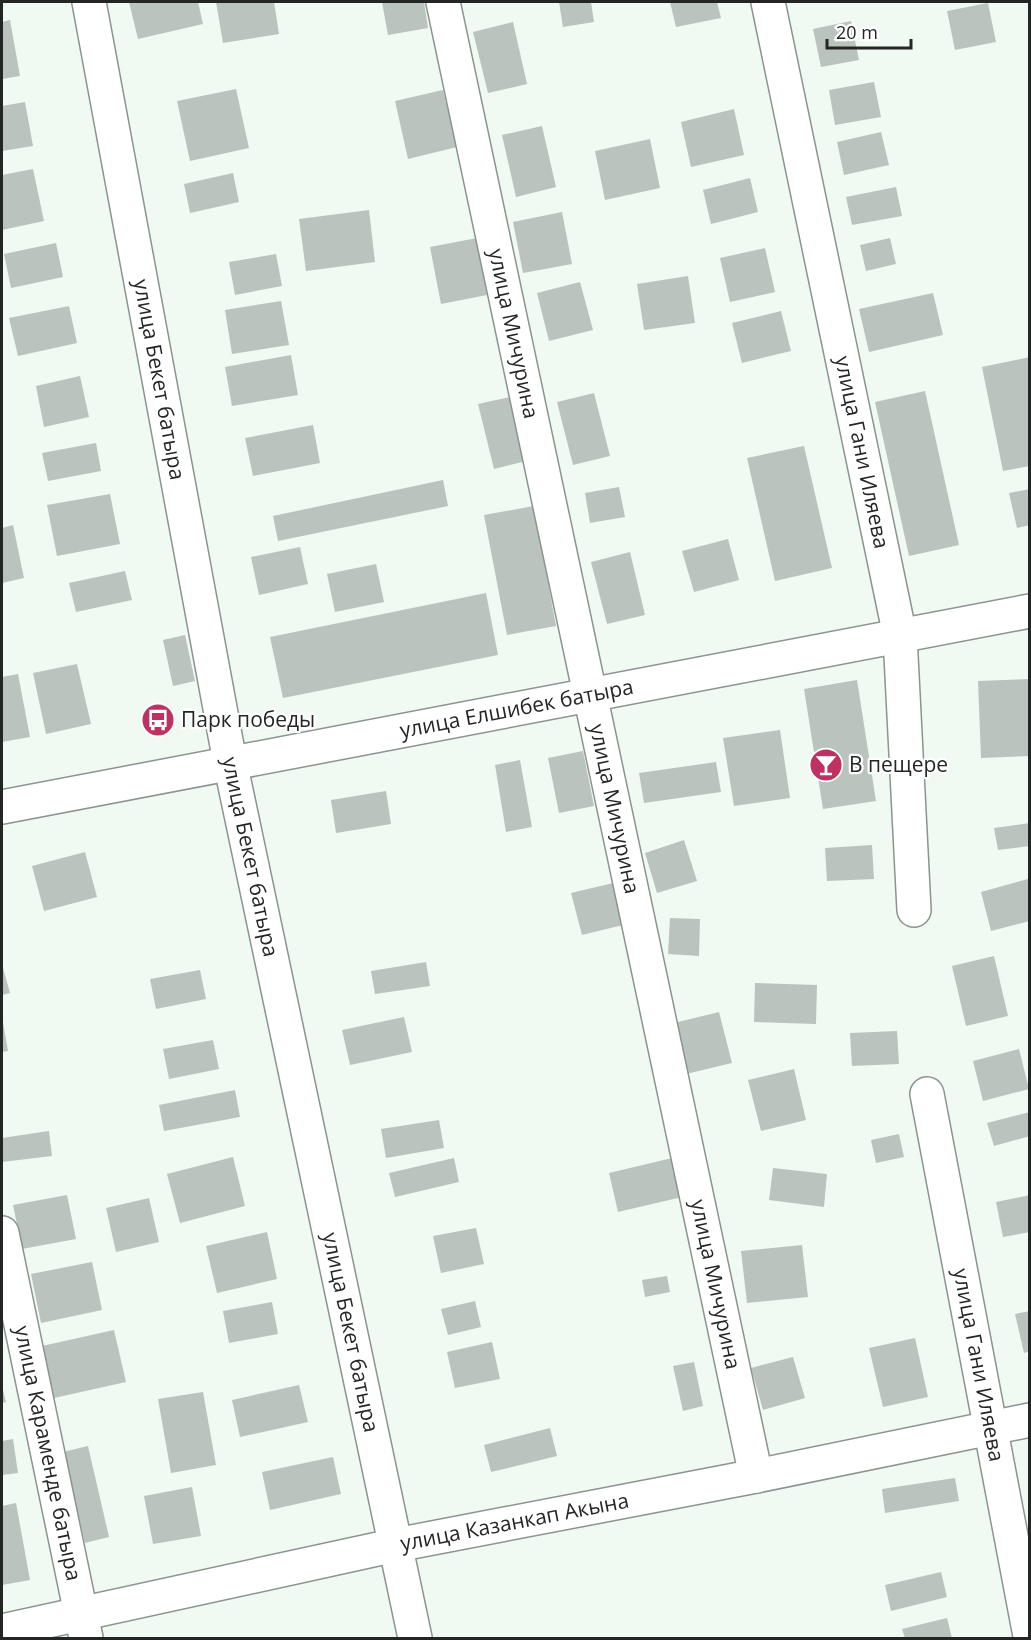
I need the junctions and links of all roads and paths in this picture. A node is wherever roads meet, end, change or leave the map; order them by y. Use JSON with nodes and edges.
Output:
{"nodes":[{"id":1,"x":89,"y":2,"type":"edge"},
{"id":2,"x":443,"y":2,"type":"edge"},
{"id":3,"x":768,"y":2,"type":"edge"},
{"id":4,"x":1029,"y":611,"type":"edge"},
{"id":5,"x":900,"y":636,"type":"junction"},
{"id":6,"x":590,"y":694,"type":"junction"},
{"id":7,"x":230,"y":762,"type":"junction"},
{"id":8,"x":2,"y":807,"type":"edge"},
{"id":9,"x":914,"y":910,"type":"dead end"},
{"id":10,"x":927,"y":1094,"type":"dead end"},
{"id":11,"x":2,"y":1233,"type":"edge"},
{"id":12,"x":1029,"y":1420,"type":"edge"},
{"id":13,"x":990,"y":1428,"type":"junction"},
{"id":14,"x":756,"y":1476,"type":"junction"},
{"id":15,"x":396,"y":1545,"type":"junction"},
{"id":16,"x":84,"y":1626,"type":"edge"},
{"id":17,"x":2,"y":1631,"type":"edge"},
{"id":18,"x":1029,"y":1636,"type":"edge"},
{"id":19,"x":415,"y":1638,"type":"edge"}],
"edges":[{"from":1,"to":7,"type":"street","name":"улица Бекет батыра"},
{"from":2,"to":6,"type":"street","name":"улица Мичурина"},
{"from":3,"to":5,"type":"street","name":"улица Гани Иляева"},
{"from":4,"to":5,"type":"street","name":"улица Елшибек батыра"},
{"from":5,"to":6,"type":"street","name":"улица Елшибек батыра"},
{"from":5,"to":9,"type":"street","name":"улица Гани Иляева"},
{"from":6,"to":7,"type":"street","name":"улица Елшибек батыра"},
{"from":6,"to":14,"type":"street","name":"улица Мичурина"},
{"from":7,"to":8,"type":"street","name":"улица Елшибек батыра"},
{"from":7,"to":15,"type":"street","name":"улица Бекет батыра"},
{"from":10,"to":13,"type":"street","name":"улица Гани Иляева"},
{"from":11,"to":16,"type":"street","name":"улица Караменде батыра"},
{"from":12,"to":13,"type":"street","name":"улица Казанкап Акына"},
{"from":13,"to":14,"type":"street","name":"улица Казанкап Акына"},
{"from":13,"to":18,"type":"street","name":"улица Гани Иляева"},
{"from":14,"to":15,"type":"street","name":"улица Казанкап Акына"},
{"from":15,"to":16,"type":"street","name":"улица Казанкап Акына"},
{"from":15,"to":19,"type":"street","name":"улица Бекет батыра"},
{"from":16,"to":17,"type":"street","name":"улица Казанкап Акына"}]}
